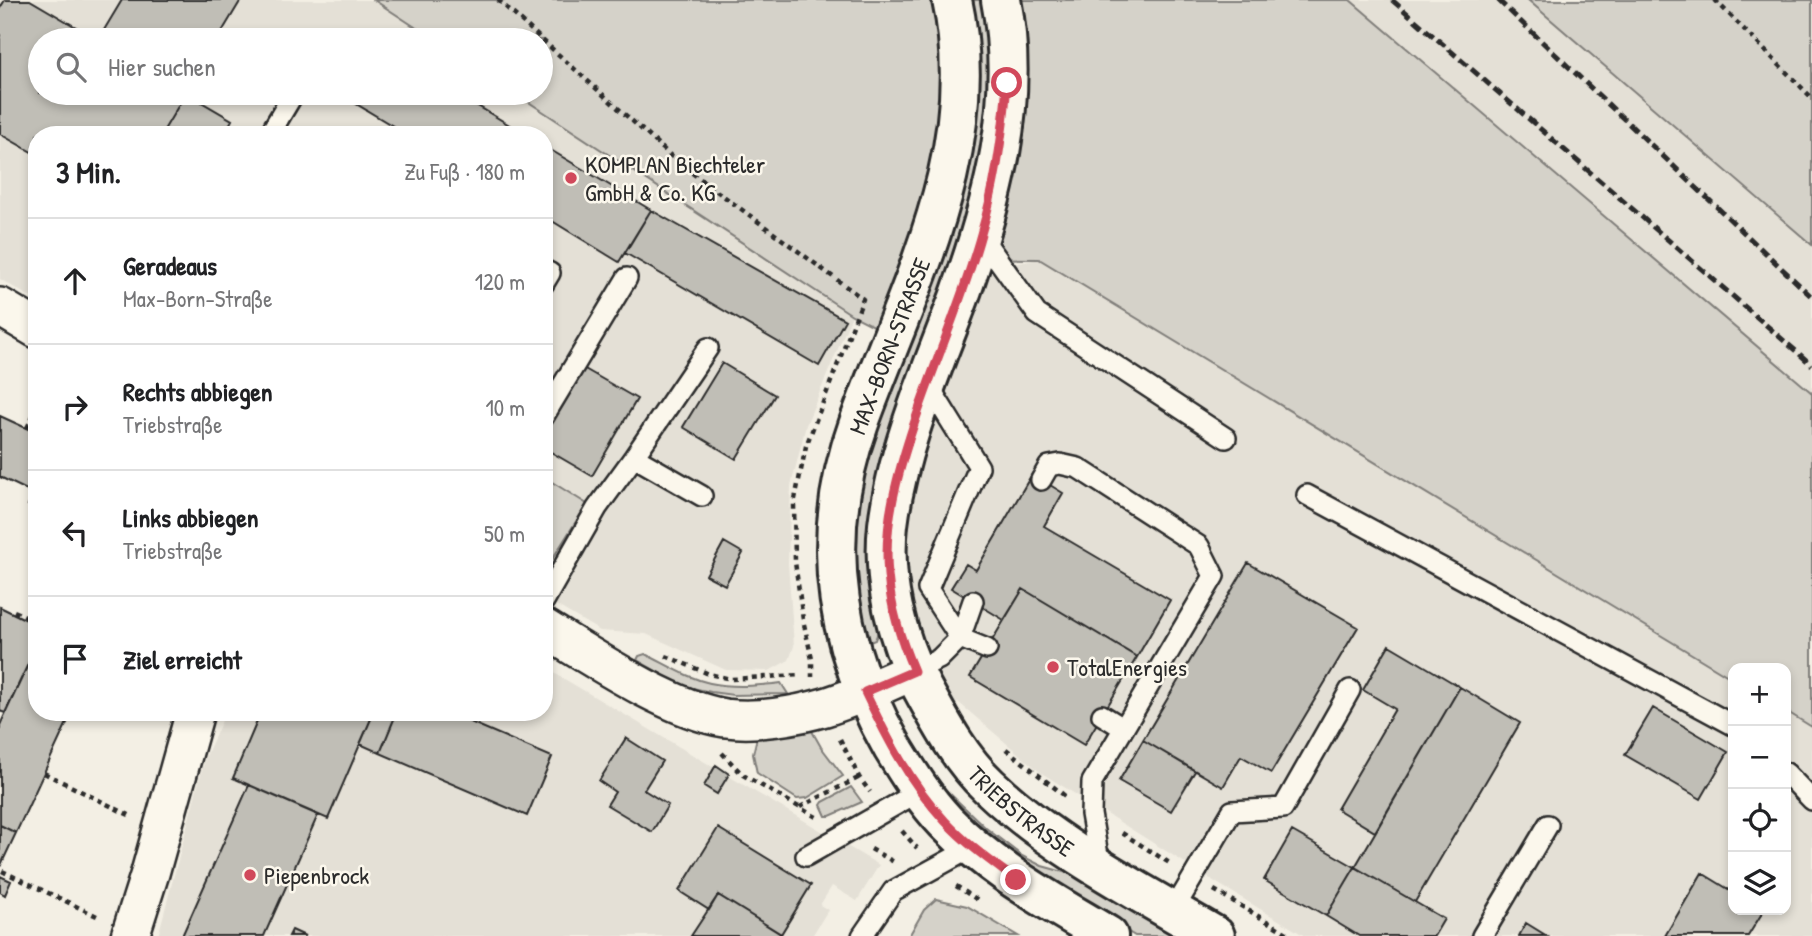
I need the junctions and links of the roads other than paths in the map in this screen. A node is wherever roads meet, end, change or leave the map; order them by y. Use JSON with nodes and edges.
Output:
{"nodes":[{"id":1,"x":952,"y":0,"type":"edge"},
{"id":2,"x":1001,"y":0,"type":"edge"},
{"id":3,"x":287,"y":105,"type":"edge"},
{"id":4,"x":274,"y":126,"type":"edge"},
{"id":5,"x":981,"y":236,"type":"junction"},
{"id":6,"x":627,"y":278,"type":"dead end"},
{"id":7,"x":0,"y":307,"type":"edge"},
{"id":8,"x":28,"y":324,"type":"edge"},
{"id":9,"x":708,"y":348,"type":"dead end"},
{"id":10,"x":929,"y":377,"type":"junction"},
{"id":11,"x":553,"y":401,"type":"edge"},
{"id":12,"x":1226,"y":438,"type":"dead end"},
{"id":13,"x":634,"y":457,"type":"junction"},
{"id":14,"x":1041,"y":480,"type":"dead end"},
{"id":15,"x":1307,"y":495,"type":"dead end"},
{"id":16,"x":702,"y":496,"type":"dead end"},
{"id":17,"x":553,"y":585,"type":"edge"},
{"id":18,"x":973,"y":601,"type":"dead end"},
{"id":19,"x":553,"y":633,"type":"edge"},
{"id":20,"x":960,"y":638,"type":"junction"},
{"id":21,"x":987,"y":649,"type":"dead end"},
{"id":22,"x":914,"y":671,"type":"junction"},
{"id":23,"x":1350,"y":690,"type":"dead end"},
{"id":24,"x":865,"y":692,"type":"junction"},
{"id":25,"x":1102,"y":715,"type":"dead end"},
{"id":26,"x":193,"y":721,"type":"edge"},
{"id":27,"x":1728,"y":722,"type":"edge"},
{"id":28,"x":1123,"y":728,"type":"junction"},
{"id":29,"x":1791,"y":778,"type":"edge"},
{"id":30,"x":920,"y":791,"type":"junction"},
{"id":31,"x":1812,"y":800,"type":"edge"},
{"id":32,"x":1548,"y":825,"type":"dead end"},
{"id":33,"x":974,"y":847,"type":"junction"},
{"id":34,"x":806,"y":856,"type":"dead end"},
{"id":35,"x":1100,"y":867,"type":"junction"},
{"id":36,"x":1173,"y":911,"type":"junction"},
{"id":37,"x":130,"y":936,"type":"edge"},
{"id":38,"x":862,"y":936,"type":"edge"},
{"id":39,"x":1108,"y":936,"type":"edge"},
{"id":40,"x":1215,"y":936,"type":"edge"},
{"id":41,"x":1482,"y":936,"type":"edge"}],
"edges":[{"from":1,"to":24,"type":"main road","name":"MAX-BORN-STRASSE"},
{"from":2,"to":5,"type":"main road","name":"MAX-BORN-STRASSE"},
{"from":3,"to":4,"type":"lane"},
{"from":5,"to":10,"type":"main road","name":"MAX-BORN-STRASSE"},
{"from":5,"to":12,"type":"lane"},
{"from":6,"to":11,"type":"lane"},
{"from":7,"to":8,"type":"street"},
{"from":9,"to":13,"type":"lane"},
{"from":10,"to":20,"type":"lane"},
{"from":10,"to":22,"type":"main road","name":"MAX-BORN-STRASSE"},
{"from":13,"to":16,"type":"lane"},
{"from":13,"to":17,"type":"lane"},
{"from":14,"to":28,"type":"lane"},
{"from":15,"to":27,"type":"lane"},
{"from":18,"to":20,"type":"lane"},
{"from":19,"to":24,"type":"street"},
{"from":20,"to":21,"type":"lane"},
{"from":20,"to":22,"type":"lane"},
{"from":22,"to":24,"type":"street"},
{"from":22,"to":35,"type":"main road","name":"TRIEBSTRASSE"},
{"from":23,"to":36,"type":"lane"},
{"from":24,"to":30,"type":"main road"},
{"from":25,"to":28,"type":"lane"},
{"from":26,"to":37,"type":"street"},
{"from":28,"to":35,"type":"lane"},
{"from":29,"to":31,"type":"lane"},
{"from":30,"to":33,"type":"main road"},
{"from":30,"to":34,"type":"lane"},
{"from":32,"to":41,"type":"lane"},
{"from":33,"to":38,"type":"lane"},
{"from":33,"to":39,"type":"main road"},
{"from":35,"to":36,"type":"main road","name":"TRIEBSTRASSE"},
{"from":36,"to":40,"type":"main road","name":"TRIEBSTRASSE"}]}
